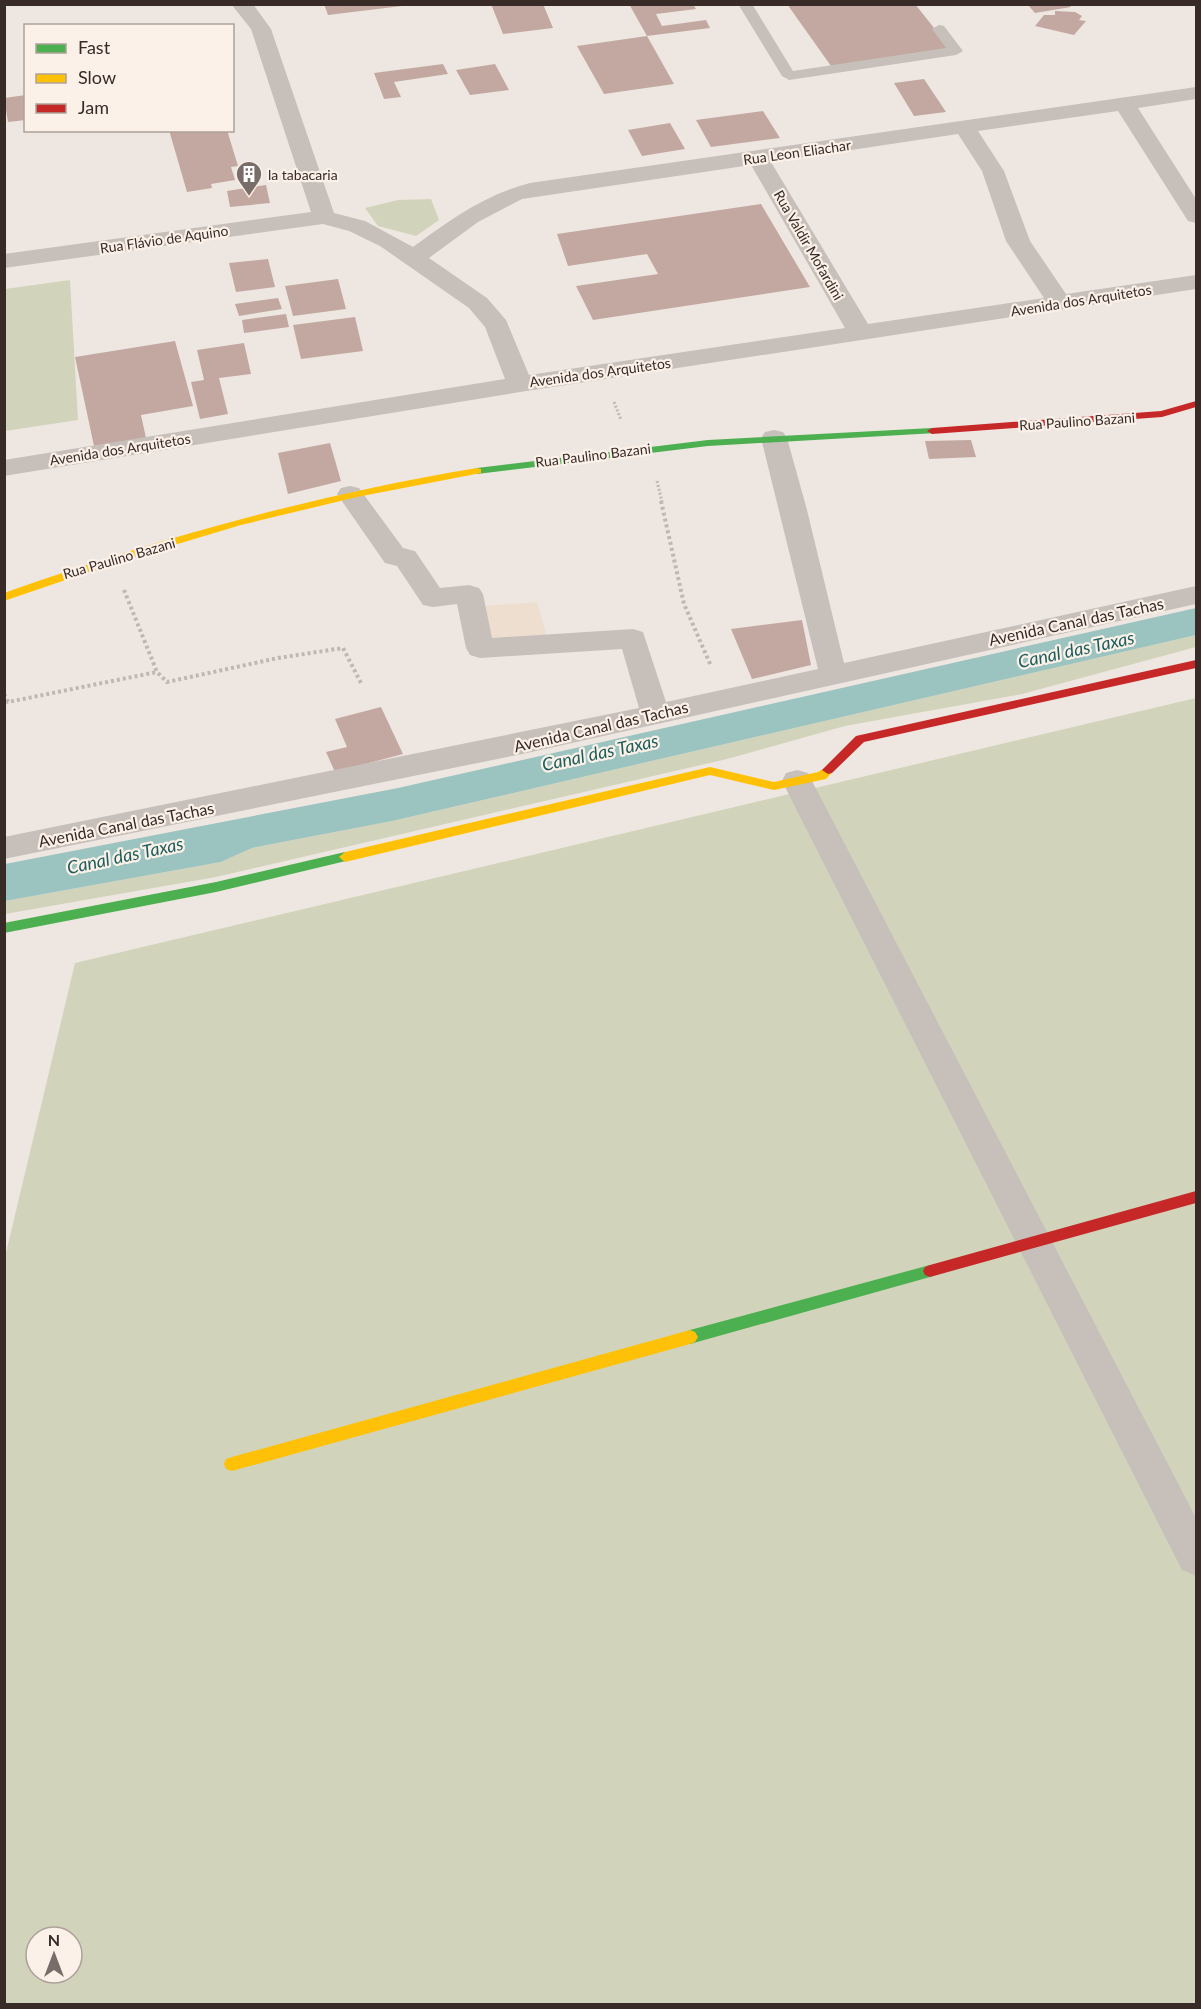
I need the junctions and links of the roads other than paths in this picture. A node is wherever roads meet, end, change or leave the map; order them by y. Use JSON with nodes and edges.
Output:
{"nodes":[{"id":1,"x":241,"y":4,"type":"edge"},
{"id":2,"x":745,"y":4,"type":"edge"},
{"id":3,"x":939,"y":28,"type":"dead end"},
{"id":4,"x":1197,"y":93,"type":"edge"},
{"id":5,"x":1124,"y":103,"type":"junction"},
{"id":6,"x":964,"y":127,"type":"junction"},
{"id":7,"x":758,"y":158,"type":"junction"},
{"id":8,"x":1197,"y":216,"type":"edge"},
{"id":9,"x":324,"y":217,"type":"junction"},
{"id":10,"x":415,"y":257,"type":"junction"},
{"id":11,"x":4,"y":261,"type":"edge"},
{"id":12,"x":1197,"y":282,"type":"edge"},
{"id":13,"x":1060,"y":304,"type":"junction"},
{"id":14,"x":860,"y":332,"type":"junction"},
{"id":15,"x":520,"y":384,"type":"junction"},
{"id":16,"x":1197,"y":404,"type":"edge"},
{"id":17,"x":774,"y":438,"type":"junction"},
{"id":18,"x":4,"y":468,"type":"edge"},
{"id":19,"x":350,"y":494,"type":"junction"},
{"id":20,"x":1197,"y":595,"type":"edge"},
{"id":21,"x":4,"y":597,"type":"edge"},
{"id":22,"x":1197,"y":664,"type":"edge"},
{"id":23,"x":834,"y":674,"type":"junction"},
{"id":24,"x":655,"y":714,"type":"junction"},
{"id":25,"x":797,"y":781,"type":"junction"},
{"id":26,"x":4,"y":848,"type":"edge"},
{"id":27,"x":4,"y":928,"type":"edge"},
{"id":28,"x":1197,"y":1197,"type":"edge"},
{"id":29,"x":1034,"y":1242,"type":"junction"},
{"id":30,"x":232,"y":1464,"type":"dead end"},
{"id":31,"x":1197,"y":1557,"type":"edge"}],
"edges":[{"from":1,"to":9,"type":"street"},
{"from":2,"to":3,"type":"lane"},
{"from":4,"to":5,"type":"street","name":"Rua Leon Eliachar"},
{"from":5,"to":6,"type":"street","name":"Rua Leon Eliachar"},
{"from":5,"to":8,"type":"street"},
{"from":6,"to":7,"type":"street","name":"Rua Leon Eliachar"},
{"from":6,"to":13,"type":"street"},
{"from":7,"to":10,"type":"street","name":"Rua Leon Eliachar"},
{"from":7,"to":14,"type":"street","name":"Rua Valdir Mofardini"},
{"from":9,"to":10,"type":"street"},
{"from":9,"to":11,"type":"street","name":"Rua Flávio de Aquino"},
{"from":10,"to":15,"type":"street"},
{"from":12,"to":13,"type":"street","name":"Avenida dos Arquitetos"},
{"from":13,"to":14,"type":"street","name":"Avenida dos Arquitetos"},
{"from":14,"to":15,"type":"street","name":"Avenida dos Arquitetos"},
{"from":15,"to":18,"type":"street","name":"Avenida dos Arquitetos"},
{"from":16,"to":17,"type":"street","name":"Rua Paulino Bazani"},
{"from":17,"to":19,"type":"street","name":"Rua Paulino Bazani"},
{"from":17,"to":23,"type":"street"},
{"from":19,"to":21,"type":"street","name":"Rua Paulino Bazani"},
{"from":19,"to":24,"type":"street"},
{"from":20,"to":23,"type":"street","name":"Avenida Canal das Tachas"},
{"from":22,"to":25,"type":"street"},
{"from":23,"to":24,"type":"street","name":"Avenida Canal das Tachas"},
{"from":24,"to":26,"type":"street","name":"Avenida Canal das Tachas"},
{"from":25,"to":27,"type":"street"},
{"from":25,"to":29,"type":"street"},
{"from":28,"to":29,"type":"street"},
{"from":29,"to":30,"type":"street"},
{"from":29,"to":31,"type":"street"}]}
